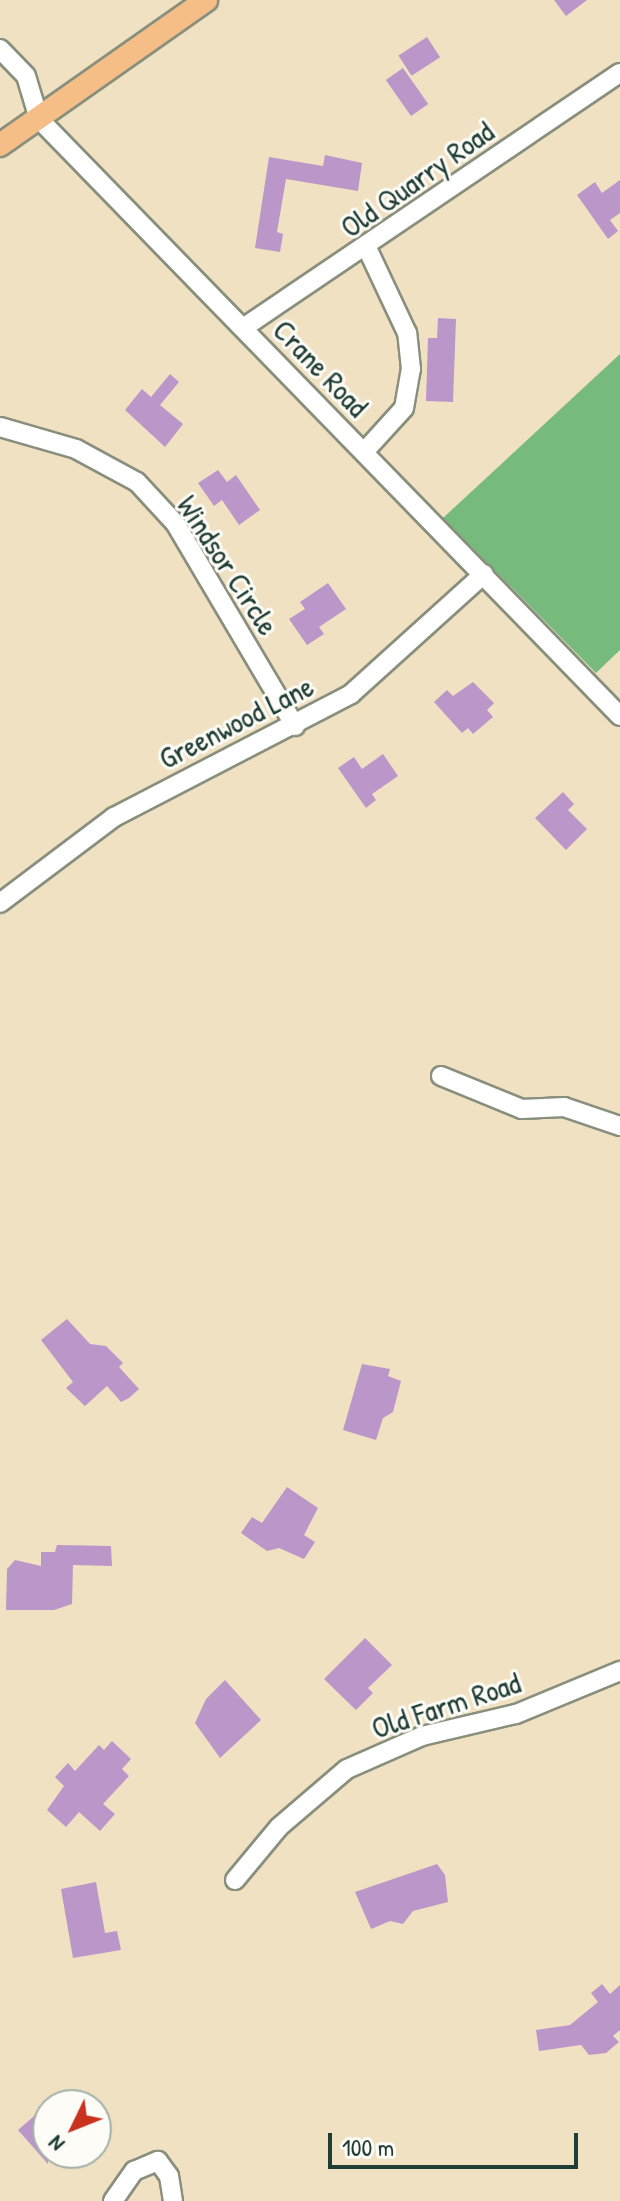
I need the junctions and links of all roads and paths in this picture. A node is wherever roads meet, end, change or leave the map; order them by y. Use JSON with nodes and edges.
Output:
{"nodes":[{"id":1,"x":206,"y":0,"type":"edge"},
{"id":2,"x":0,"y":49,"type":"edge"},
{"id":3,"x":620,"y":73,"type":"edge"},
{"id":4,"x":39,"y":119,"type":"junction"},
{"id":5,"x":0,"y":145,"type":"edge"},
{"id":6,"x":367,"y":248,"type":"junction"},
{"id":7,"x":243,"y":328,"type":"junction"},
{"id":8,"x":0,"y":427,"type":"edge"},
{"id":9,"x":364,"y":452,"type":"junction"},
{"id":10,"x":484,"y":574,"type":"junction"},
{"id":11,"x":620,"y":716,"type":"edge"},
{"id":12,"x":295,"y":726,"type":"junction"},
{"id":13,"x":0,"y":903,"type":"edge"},
{"id":14,"x":441,"y":1076,"type":"dead end"},
{"id":15,"x":620,"y":1126,"type":"edge"},
{"id":16,"x":620,"y":1671,"type":"edge"},
{"id":17,"x":235,"y":1880,"type":"dead end"},
{"id":18,"x":113,"y":2201,"type":"edge"},
{"id":19,"x":173,"y":2201,"type":"edge"}],
"edges":[{"from":1,"to":4,"type":"main road"},
{"from":2,"to":4,"type":"street","name":"Crane Road"},
{"from":3,"to":6,"type":"street","name":"Old Quarry Road"},
{"from":4,"to":5,"type":"main road"},
{"from":4,"to":7,"type":"street","name":"Crane Road"},
{"from":6,"to":7,"type":"street","name":"Old Quarry Road"},
{"from":6,"to":9,"type":"street"},
{"from":7,"to":9,"type":"street","name":"Crane Road"},
{"from":8,"to":12,"type":"street","name":"Windsor Circle"},
{"from":9,"to":10,"type":"street","name":"Crane Road"},
{"from":10,"to":11,"type":"street","name":"Crane Road"},
{"from":10,"to":12,"type":"street","name":"Greenwood Lane"},
{"from":12,"to":13,"type":"street","name":"Greenwood Lane"},
{"from":14,"to":15,"type":"street"},
{"from":16,"to":17,"type":"street","name":"Old Farm Road"},
{"from":18,"to":19,"type":"street"}]}
